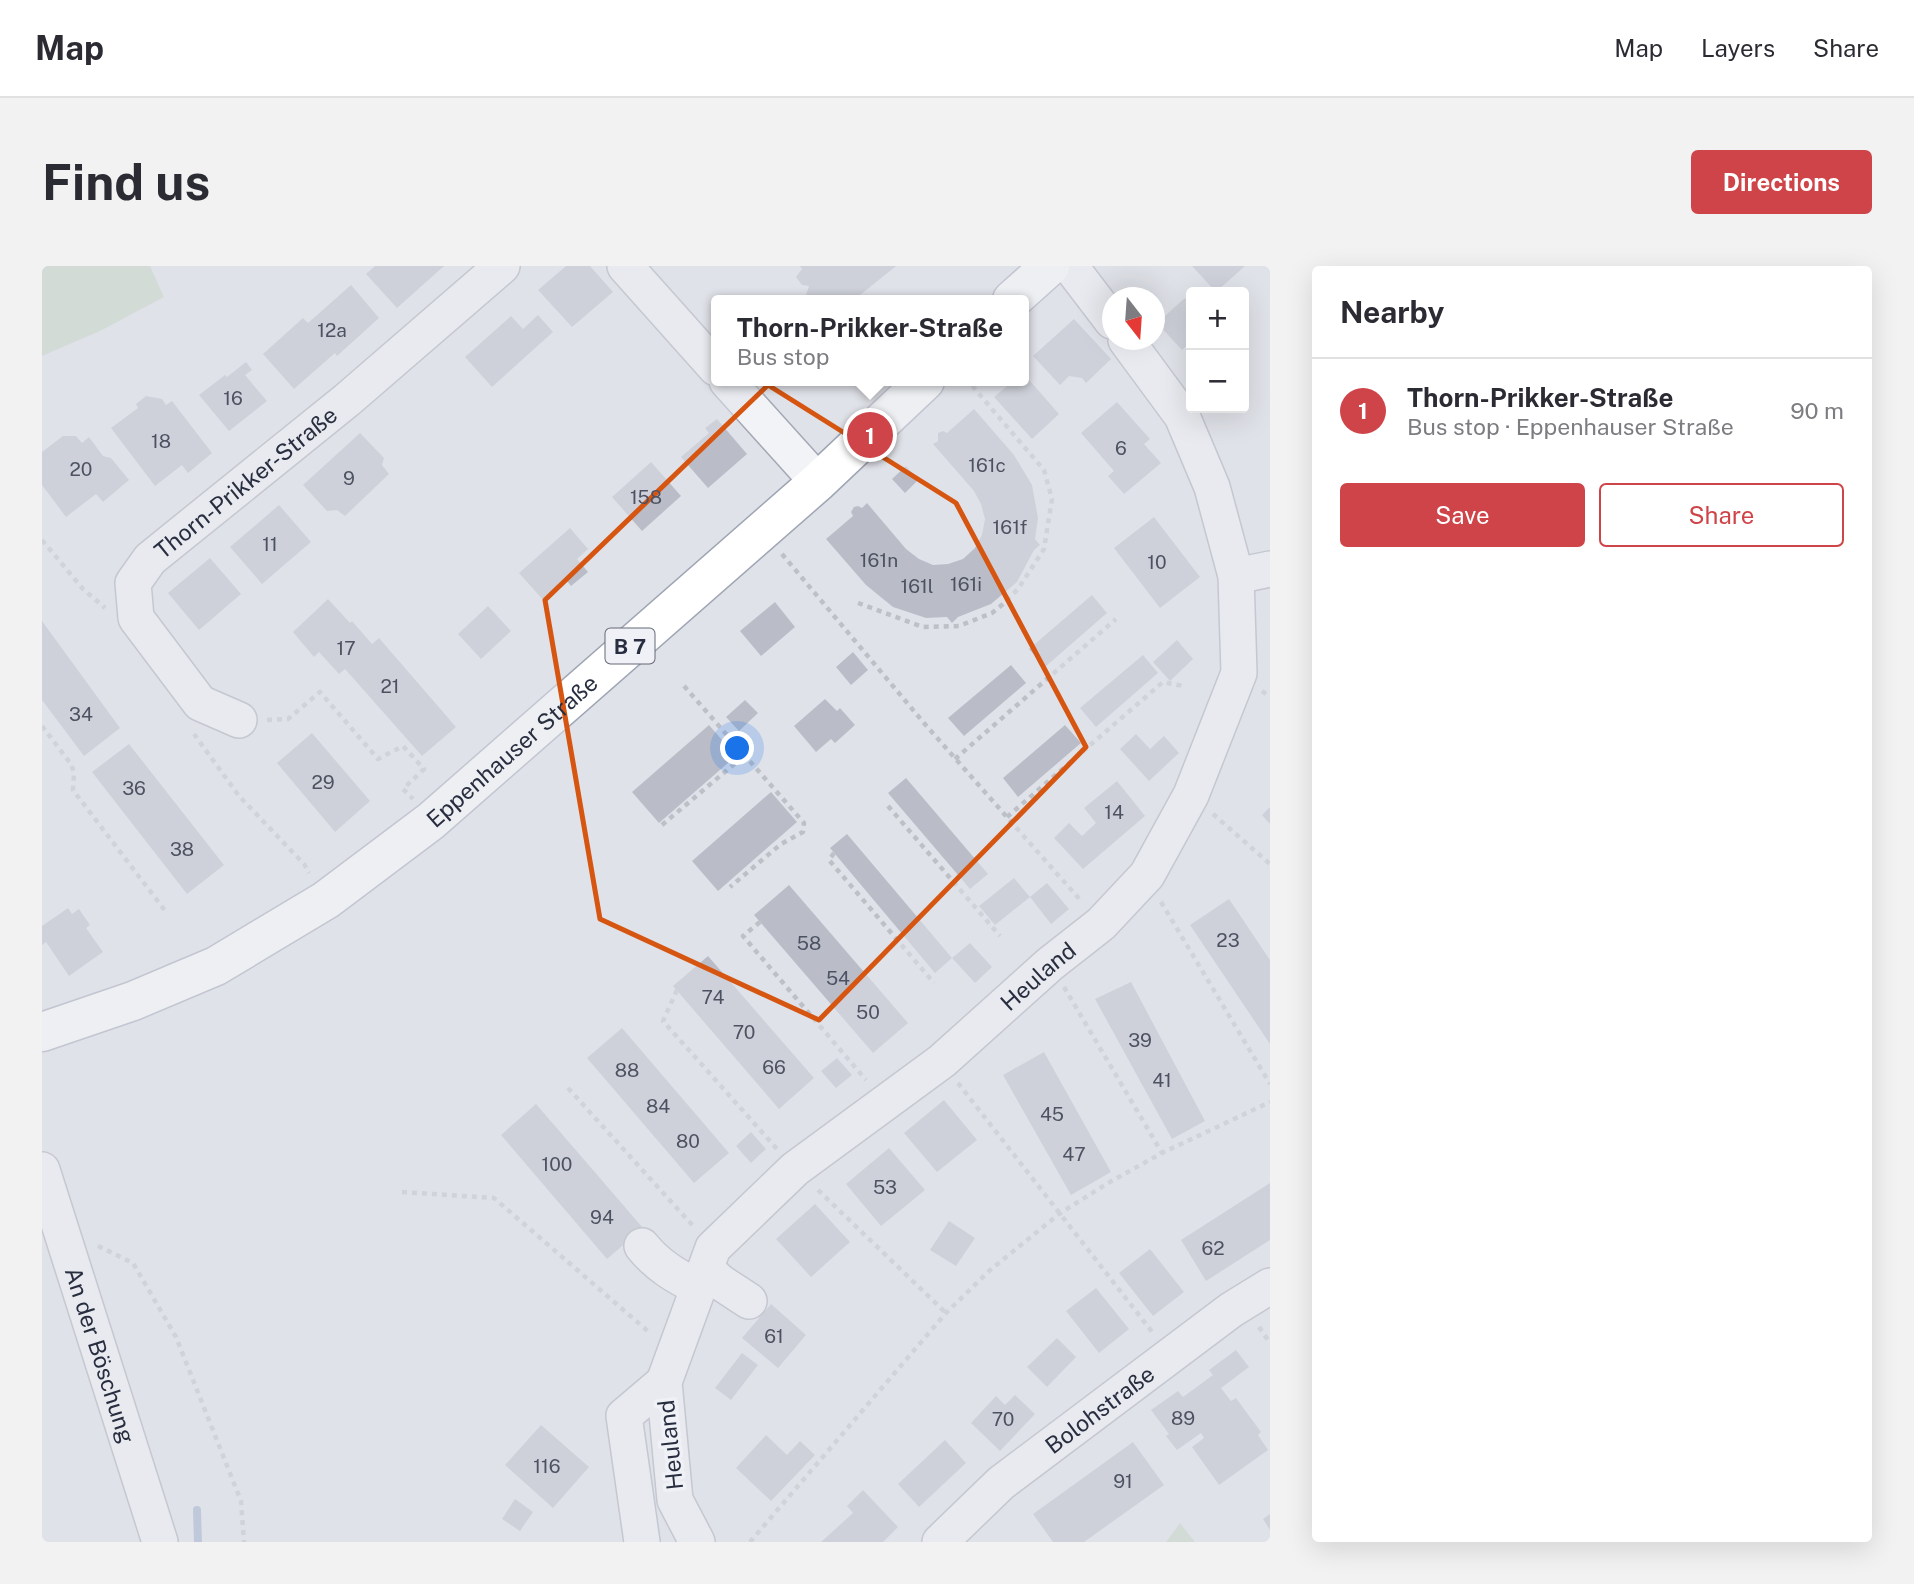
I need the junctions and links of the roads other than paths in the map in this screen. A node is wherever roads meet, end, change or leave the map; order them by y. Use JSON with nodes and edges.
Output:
{"nodes":[{"id":1,"x":502,"y":266,"type":"edge"},
{"id":2,"x":625,"y":266,"type":"edge"},
{"id":3,"x":1050,"y":266,"type":"edge"},
{"id":4,"x":1070,"y":266,"type":"edge"},
{"id":5,"x":1018,"y":295,"type":"edge"},
{"id":6,"x":1102,"y":308,"type":"edge"},
{"id":7,"x":1133,"y":350,"type":"edge"},
{"id":8,"x":711,"y":362,"type":"edge"},
{"id":9,"x":732,"y":386,"type":"edge"},
{"id":10,"x":920,"y":386,"type":"edge"},
{"id":11,"x":818,"y":482,"type":"junction"},
{"id":12,"x":1270,"y":569,"type":"edge"},
{"id":13,"x":1236,"y":576,"type":"junction"},
{"id":14,"x":239,"y":720,"type":"road end"},
{"id":15,"x":42,"y":1032,"type":"edge"},
{"id":16,"x":42,"y":1170,"type":"edge"},
{"id":17,"x":642,"y":1246,"type":"dead end"},
{"id":18,"x":706,"y":1268,"type":"junction"},
{"id":19,"x":1270,"y":1286,"type":"edge"},
{"id":20,"x":749,"y":1301,"type":"dead end"},
{"id":21,"x":669,"y":1368,"type":"junction"},
{"id":22,"x":160,"y":1542,"type":"edge"},
{"id":23,"x":642,"y":1542,"type":"edge"},
{"id":24,"x":697,"y":1542,"type":"edge"},
{"id":25,"x":940,"y":1542,"type":"edge"}],
"edges":[{"from":1,"to":14,"type":"street","name":"Thorn-Prikker-Straße"},
{"from":2,"to":8,"type":"street"},
{"from":3,"to":5,"type":"main road"},
{"from":4,"to":6,"type":"street"},
{"from":7,"to":13,"type":"street","name":"Heuland"},
{"from":9,"to":11,"type":"street"},
{"from":10,"to":11,"type":"main road","name":"Eppenhauser Straße","number":"B 7"},
{"from":11,"to":15,"type":"main road","name":"Eppenhauser Straße","number":"B 7"},
{"from":12,"to":13,"type":"street"},
{"from":13,"to":18,"type":"street","name":"Heuland"},
{"from":16,"to":22,"type":"street","name":"An der Böschung"},
{"from":17,"to":18,"type":"street"},
{"from":18,"to":20,"type":"street"},
{"from":18,"to":21,"type":"street","name":"Heuland"},
{"from":19,"to":25,"type":"street","name":"Bolohstraße"},
{"from":21,"to":23,"type":"street"},
{"from":21,"to":24,"type":"street","name":"Heuland"}]}
